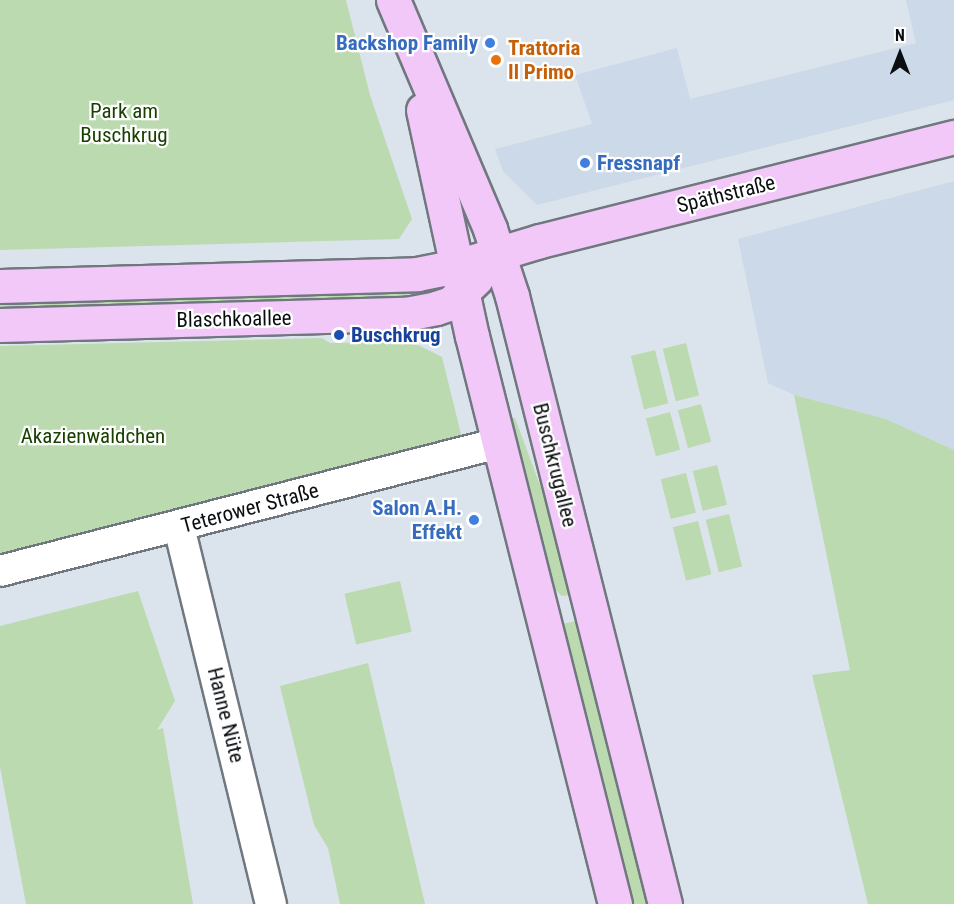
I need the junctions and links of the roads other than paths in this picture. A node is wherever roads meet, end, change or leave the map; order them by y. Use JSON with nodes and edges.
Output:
{"nodes":[{"id":1,"x":393,"y":0,"type":"edge"},
{"id":2,"x":407,"y":38,"type":"junction"},
{"id":3,"x":954,"y":137,"type":"edge"},
{"id":4,"x":500,"y":254,"type":"junction"},
{"id":5,"x":460,"y":280,"type":"junction"},
{"id":6,"x":0,"y":286,"type":"edge"},
{"id":7,"x":0,"y":324,"type":"edge"},
{"id":8,"x":499,"y":443,"type":"junction"},
{"id":9,"x":179,"y":526,"type":"junction"},
{"id":10,"x":0,"y":571,"type":"edge"},
{"id":11,"x":589,"y":602,"type":"junction"},
{"id":12,"x":542,"y":613,"type":"junction"},
{"id":13,"x":271,"y":904,"type":"edge"},
{"id":14,"x":615,"y":904,"type":"edge"},
{"id":15,"x":665,"y":904,"type":"edge"}],
"edges":[{"from":1,"to":2,"type":"main road","name":"Buschkrugallee"},
{"from":2,"to":4,"type":"main road","name":"Buschkrugallee"},
{"from":2,"to":5,"type":"main road","name":"Buschkrugallee"},
{"from":3,"to":4,"type":"main road","name":"Späthstraße"},
{"from":4,"to":5,"type":"main road","name":"Späthstraße"},
{"from":4,"to":11,"type":"main road","name":"Buschkrugallee"},
{"from":5,"to":6,"type":"main road","name":"Blaschkoallee"},
{"from":5,"to":7,"type":"main road","name":"Blaschkoallee"},
{"from":5,"to":8,"type":"main road","name":"Buschkrugallee"},
{"from":8,"to":9,"type":"street","name":"Teterower Straße"},
{"from":8,"to":12,"type":"main road","name":"Buschkrugallee"},
{"from":9,"to":10,"type":"street","name":"Teterower Straße"},
{"from":9,"to":13,"type":"street","name":"Hanne Nüte"},
{"from":11,"to":12,"type":"main road"},
{"from":11,"to":15,"type":"main road","name":"Buschkrugallee"},
{"from":12,"to":14,"type":"main road","name":"Buschkrugallee"}]}
